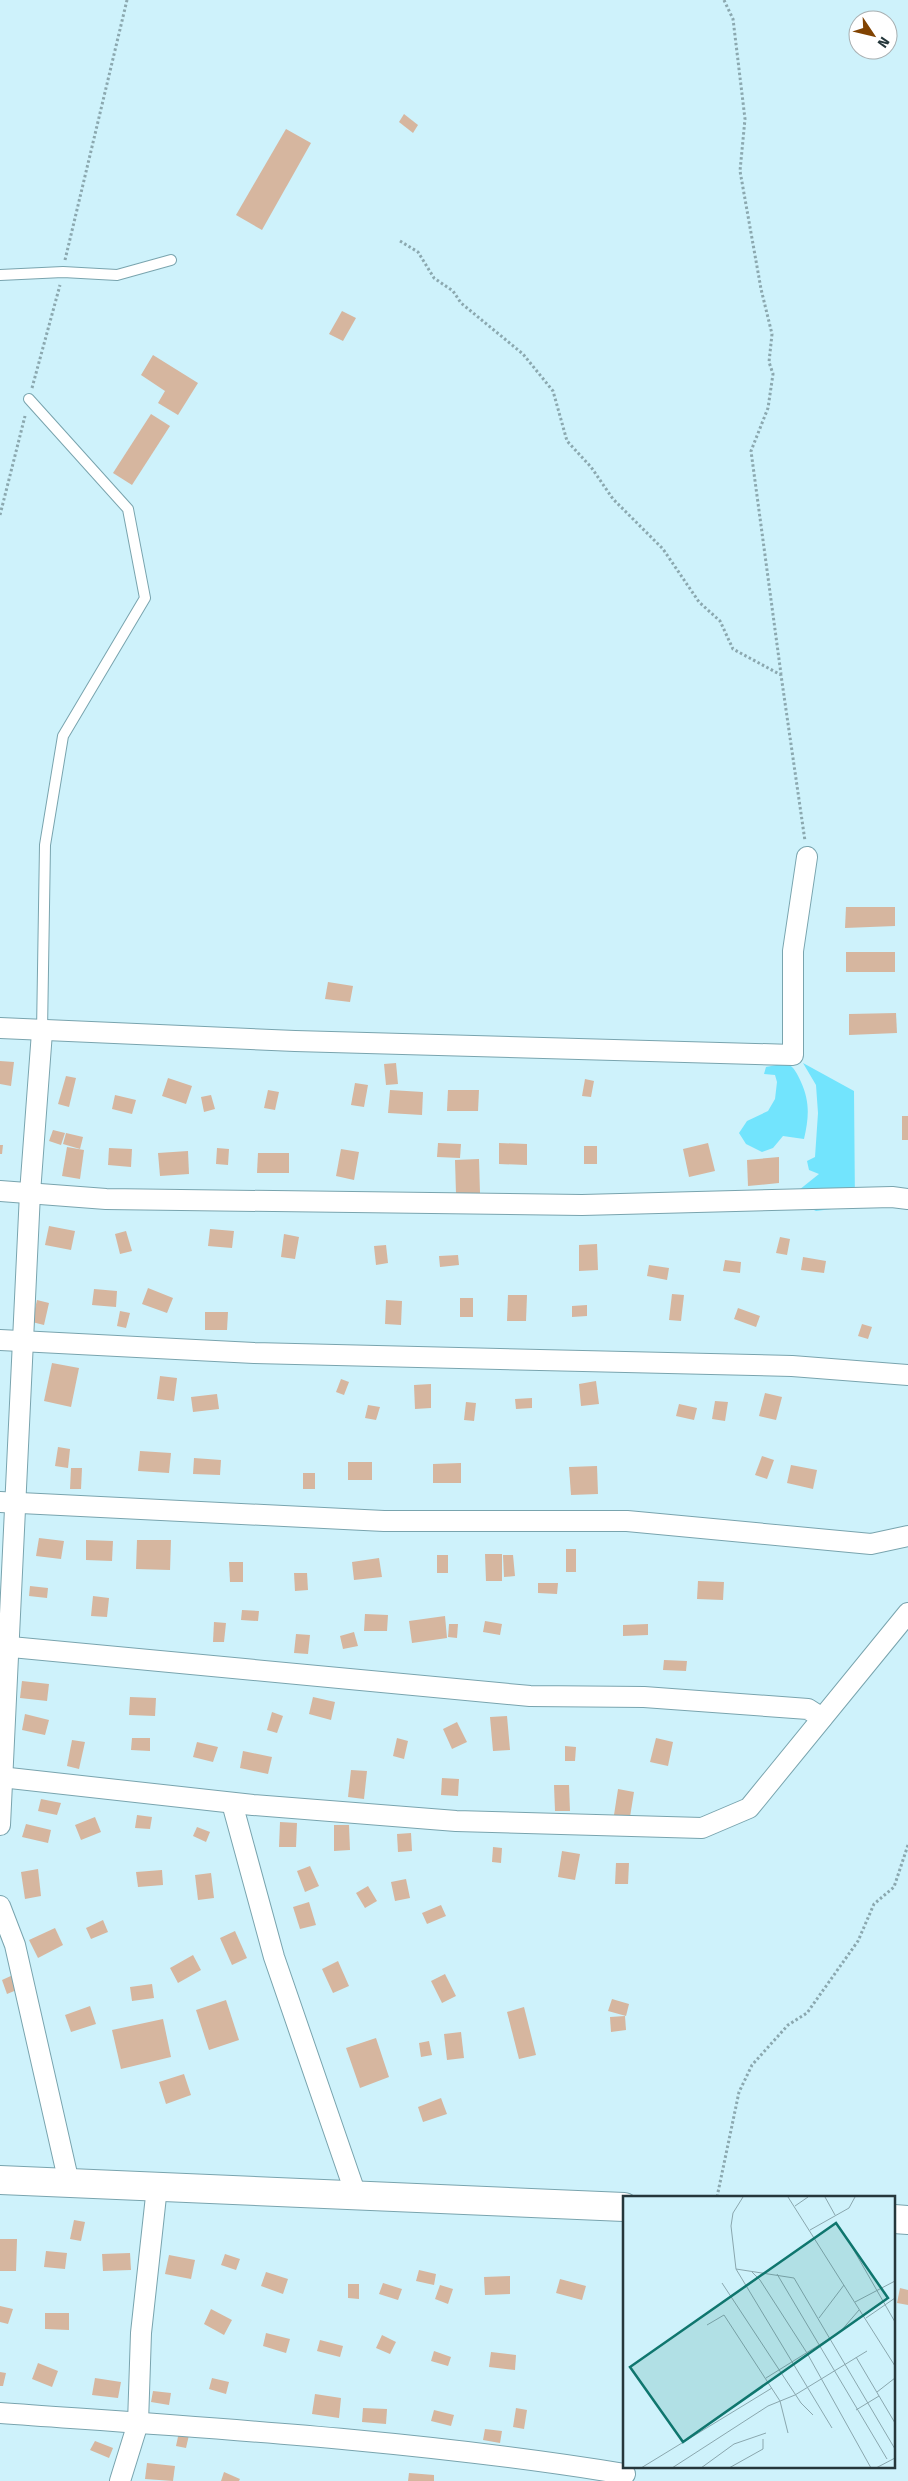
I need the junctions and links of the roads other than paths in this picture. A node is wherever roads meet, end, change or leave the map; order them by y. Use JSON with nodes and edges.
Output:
{"nodes":[{"id":1,"x":171,"y":260,"type":"dead end"},
{"id":2,"x":0,"y":275,"type":"edge"},
{"id":3,"x":29,"y":399,"type":"dead end"},
{"id":4,"x":807,"y":857,"type":"road end"},
{"id":5,"x":0,"y":1028,"type":"edge"},
{"id":6,"x":42,"y":1032,"type":"junction"},
{"id":7,"x":0,"y":1191,"type":"edge"},
{"id":8,"x":30,"y":1193,"type":"junction"},
{"id":9,"x":908,"y":1199,"type":"edge"},
{"id":10,"x":0,"y":1340,"type":"edge"},
{"id":11,"x":23,"y":1341,"type":"junction"},
{"id":12,"x":908,"y":1375,"type":"edge"},
{"id":13,"x":7,"y":1503,"type":"edge"},
{"id":14,"x":908,"y":1536,"type":"edge"},
{"id":15,"x":908,"y":1613,"type":"edge"},
{"id":16,"x":4,"y":1646,"type":"edge"},
{"id":17,"x":822,"y":1718,"type":"junction"},
{"id":18,"x":1,"y":1777,"type":"edge"},
{"id":19,"x":232,"y":1803,"type":"junction"},
{"id":20,"x":0,"y":1825,"type":"edge"},
{"id":21,"x":0,"y":1906,"type":"edge"},
{"id":22,"x":0,"y":2180,"type":"edge"},
{"id":23,"x":69,"y":2183,"type":"junction"},
{"id":24,"x":157,"y":2187,"type":"junction"},
{"id":25,"x":356,"y":2195,"type":"junction"},
{"id":26,"x":623,"y":2207,"type":"edge"},
{"id":27,"x":0,"y":2413,"type":"edge"},
{"id":28,"x":138,"y":2423,"type":"junction"},
{"id":29,"x":625,"y":2474,"type":"dead end"},
{"id":30,"x":120,"y":2481,"type":"edge"}],
"edges":[{"from":1,"to":2,"type":"lane"},
{"from":3,"to":6,"type":"lane"},
{"from":4,"to":6,"type":"street"},
{"from":5,"to":6,"type":"street"},
{"from":6,"to":8,"type":"street"},
{"from":7,"to":8,"type":"street"},
{"from":8,"to":9,"type":"street"},
{"from":8,"to":11,"type":"street"},
{"from":10,"to":11,"type":"street"},
{"from":11,"to":12,"type":"street"},
{"from":11,"to":13,"type":"street"},
{"from":13,"to":14,"type":"street"},
{"from":13,"to":16,"type":"street"},
{"from":15,"to":17,"type":"street"},
{"from":16,"to":17,"type":"street"},
{"from":16,"to":18,"type":"street"},
{"from":17,"to":19,"type":"street"},
{"from":18,"to":19,"type":"street"},
{"from":18,"to":20,"type":"street"},
{"from":19,"to":25,"type":"street"},
{"from":21,"to":23,"type":"street"},
{"from":22,"to":23,"type":"highway"},
{"from":23,"to":24,"type":"highway"},
{"from":24,"to":25,"type":"highway"},
{"from":24,"to":28,"type":"street"},
{"from":25,"to":26,"type":"highway"},
{"from":27,"to":28,"type":"street"},
{"from":28,"to":29,"type":"street"},
{"from":28,"to":30,"type":"street"}]}
